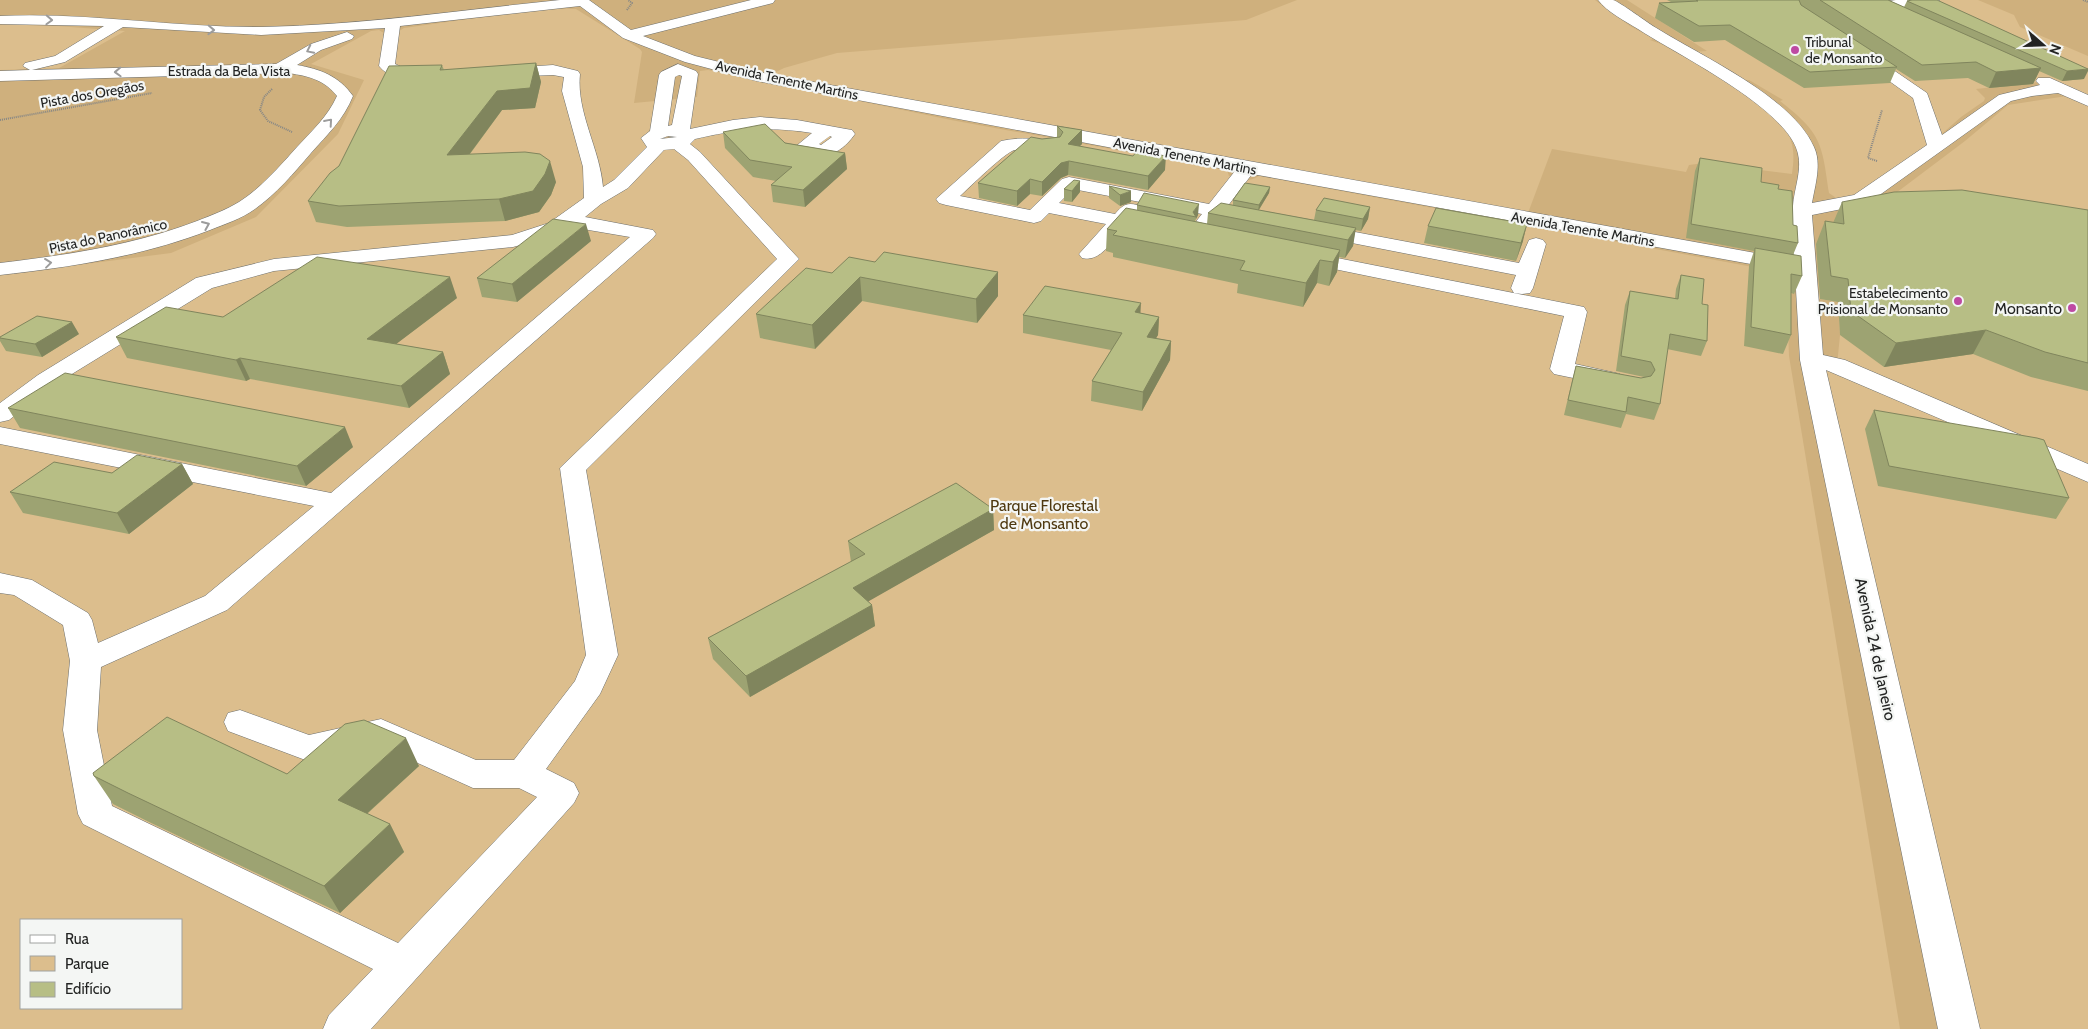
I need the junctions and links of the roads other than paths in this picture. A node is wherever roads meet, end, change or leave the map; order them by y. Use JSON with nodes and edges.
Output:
{"nodes":[{"id":1,"x":768,"y":0,"type":"edge"},
{"id":2,"x":1605,"y":0,"type":"edge"},
{"id":3,"x":1933,"y":0,"type":"edge"},
{"id":4,"x":581,"y":1,"type":"edge"},
{"id":5,"x":1873,"y":3,"type":"edge"},
{"id":6,"x":1907,"y":18,"type":"edge"},
{"id":7,"x":0,"y":20,"type":"edge"},
{"id":8,"x":118,"y":24,"type":"junction"},
{"id":9,"x":393,"y":24,"type":"junction"},
{"id":10,"x":369,"y":26,"type":"junction"},
{"id":11,"x":628,"y":35,"type":"junction"},
{"id":12,"x":66,"y":40,"type":"dead end"},
{"id":13,"x":88,"y":40,"type":"junction"},
{"id":14,"x":1851,"y":47,"type":"edge"},
{"id":15,"x":684,"y":64,"type":"junction"},
{"id":16,"x":0,"y":67,"type":"edge"},
{"id":17,"x":280,"y":68,"type":"junction"},
{"id":18,"x":484,"y":74,"type":"edge"},
{"id":19,"x":0,"y":76,"type":"edge"},
{"id":20,"x":2034,"y":76,"type":"edge"},
{"id":21,"x":438,"y":78,"type":"edge"},
{"id":22,"x":2061,"y":88,"type":"junction"},
{"id":23,"x":2088,"y":101,"type":"edge"},
{"id":24,"x":826,"y":131,"type":"dead end"},
{"id":25,"x":672,"y":138,"type":"junction"},
{"id":26,"x":1936,"y":146,"type":"junction"},
{"id":27,"x":1130,"y":160,"type":"edge"},
{"id":28,"x":1247,"y":168,"type":"junction"},
{"id":29,"x":1141,"y":197,"type":"junction"},
{"id":30,"x":594,"y":200,"type":"junction"},
{"id":31,"x":1045,"y":206,"type":"junction"},
{"id":32,"x":1802,"y":210,"type":"junction"},
{"id":33,"x":1214,"y":211,"type":"junction"},
{"id":34,"x":1263,"y":220,"type":"edge"},
{"id":35,"x":570,"y":221,"type":"junction"},
{"id":36,"x":1120,"y":221,"type":"junction"},
{"id":37,"x":1301,"y":228,"type":"edge"},
{"id":38,"x":1369,"y":240,"type":"junction"},
{"id":39,"x":1536,"y":244,"type":"dead end"},
{"id":40,"x":1279,"y":253,"type":"edge"},
{"id":41,"x":1090,"y":254,"type":"dead end"},
{"id":42,"x":0,"y":268,"type":"edge"},
{"id":43,"x":1354,"y":268,"type":"junction"},
{"id":44,"x":1805,"y":268,"type":"junction"},
{"id":45,"x":1527,"y":271,"type":"junction"},
{"id":46,"x":1518,"y":300,"type":"junction"},
{"id":47,"x":1812,"y":360,"type":"junction"},
{"id":48,"x":1626,"y":382,"type":"edge"},
{"id":49,"x":0,"y":431,"type":"edge"},
{"id":50,"x":2088,"y":474,"type":"edge"},
{"id":51,"x":336,"y":502,"type":"junction"},
{"id":52,"x":0,"y":582,"type":"edge"},
{"id":53,"x":86,"y":661,"type":"junction"},
{"id":54,"x":240,"y":722,"type":"dead end"},
{"id":55,"x":523,"y":774,"type":"junction"},
{"id":56,"x":404,"y":965,"type":"junction"},
{"id":57,"x":344,"y":1029,"type":"edge"},
{"id":58,"x":1959,"y":1029,"type":"edge"}],
"edges":[{"from":1,"to":11,"type":"street"},
{"from":2,"to":32,"type":"street","name":"Avenida 24 de Janeiro"},
{"from":3,"to":5,"type":"street"},
{"from":4,"to":9,"type":"street"},
{"from":4,"to":11,"type":"street","name":"Avenida Tenente Martins"},
{"from":5,"to":6,"type":"street"},
{"from":7,"to":8,"type":"street","one_way":true},
{"from":8,"to":10,"type":"street","one_way":true},
{"from":8,"to":13,"type":"street"},
{"from":9,"to":10,"type":"street"},
{"from":9,"to":21,"type":"street"},
{"from":10,"to":17,"type":"street","one_way":true},
{"from":11,"to":15,"type":"street","name":"Avenida Tenente Martins"},
{"from":12,"to":13,"type":"street"},
{"from":13,"to":16,"type":"street"},
{"from":14,"to":26,"type":"street"},
{"from":15,"to":25,"type":"street"},
{"from":15,"to":25,"type":"street"},
{"from":15,"to":28,"type":"street","name":"Avenida Tenente Martins"},
{"from":17,"to":19,"type":"street","name":"Estrada da Bela Vista","one_way":true},
{"from":42,"to":17,"type":"street","name":"Estrada da Bela Vista","one_way":true},
{"from":18,"to":30,"type":"street"},
{"from":20,"to":22,"type":"street"},
{"from":22,"to":23,"type":"street"},
{"from":22,"to":26,"type":"street"},
{"from":24,"to":25,"type":"street"},
{"from":25,"to":30,"type":"street"},
{"from":25,"to":55,"type":"street"},
{"from":26,"to":32,"type":"street"},
{"from":27,"to":31,"type":"street"},
{"from":28,"to":33,"type":"street"},
{"from":28,"to":44,"type":"street","name":"Avenida Tenente Martins"},
{"from":29,"to":31,"type":"street"},
{"from":29,"to":33,"type":"street"},
{"from":29,"to":36,"type":"street"},
{"from":30,"to":35,"type":"street"},
{"from":31,"to":36,"type":"street"},
{"from":32,"to":44,"type":"street","name":"Avenida 24 de Janeiro"},
{"from":33,"to":34,"type":"street"},
{"from":33,"to":36,"type":"street"},
{"from":35,"to":49,"type":"street"},
{"from":35,"to":51,"type":"street"},
{"from":36,"to":41,"type":"street"},
{"from":37,"to":38,"type":"street"},
{"from":38,"to":43,"type":"street"},
{"from":38,"to":45,"type":"street"},
{"from":39,"to":45,"type":"street"},
{"from":40,"to":43,"type":"street"},
{"from":43,"to":46,"type":"street"},
{"from":44,"to":47,"type":"street","name":"Avenida 24 de Janeiro"},
{"from":45,"to":46,"type":"street"},
{"from":46,"to":48,"type":"street"},
{"from":47,"to":50,"type":"street"},
{"from":47,"to":58,"type":"street","name":"Avenida 24 de Janeiro"},
{"from":49,"to":51,"type":"street"},
{"from":51,"to":53,"type":"street"},
{"from":52,"to":53,"type":"street"},
{"from":53,"to":56,"type":"street"},
{"from":54,"to":55,"type":"street"},
{"from":55,"to":56,"type":"street"},
{"from":56,"to":57,"type":"street"}]}
